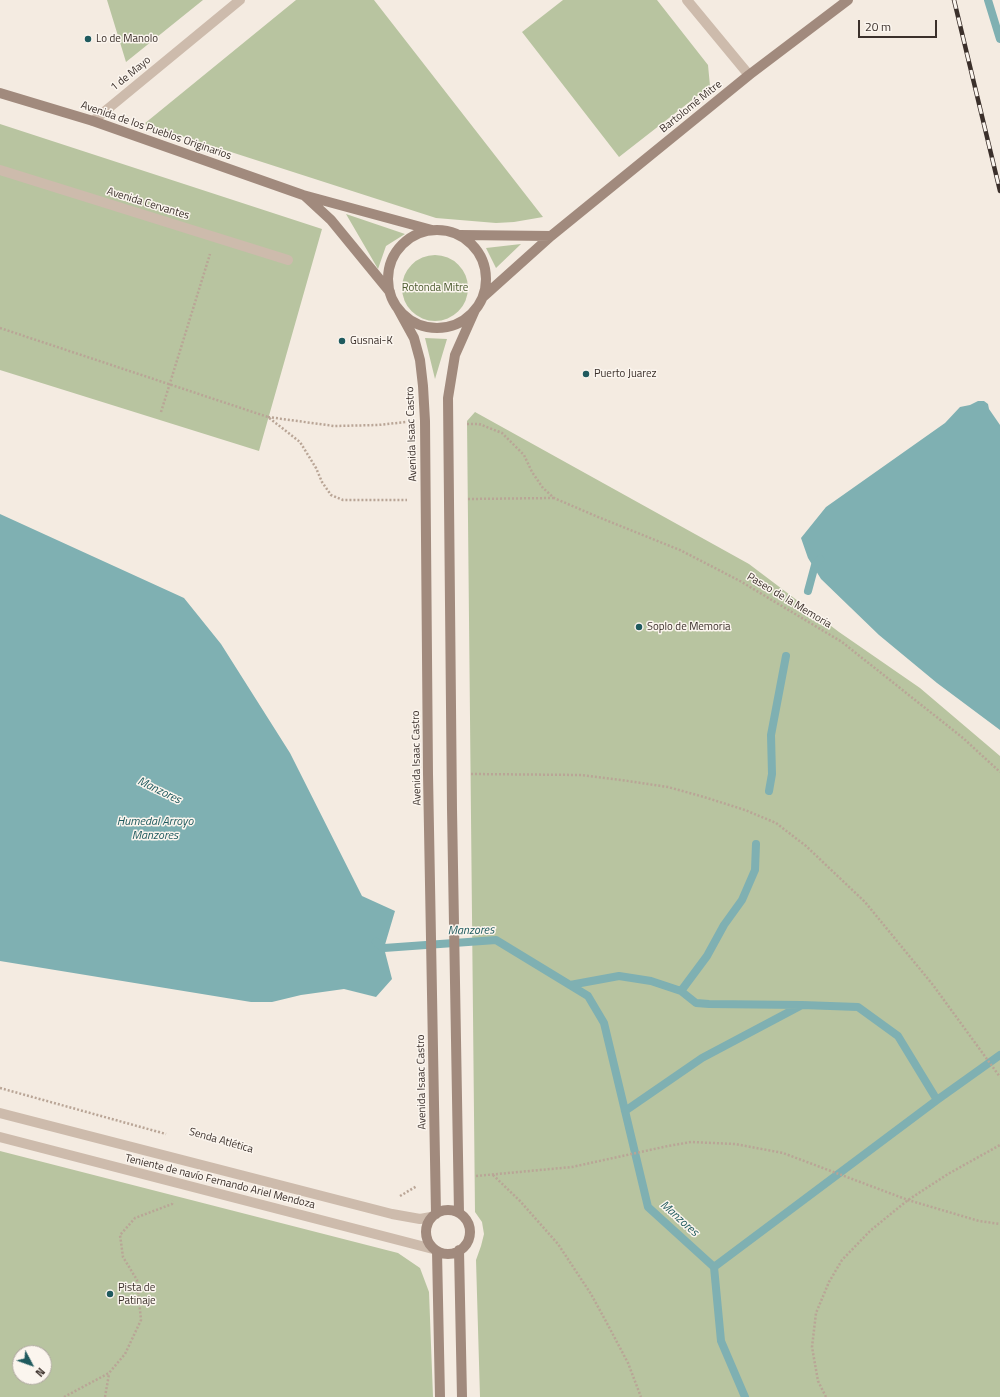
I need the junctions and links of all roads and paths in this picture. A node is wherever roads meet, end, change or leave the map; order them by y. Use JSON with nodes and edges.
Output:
{"nodes":[{"id":1,"x":240,"y":0,"type":"edge"},
{"id":2,"x":687,"y":0,"type":"edge"},
{"id":3,"x":848,"y":0,"type":"edge"},
{"id":4,"x":749,"y":75,"type":"junction"},
{"id":5,"x":0,"y":93,"type":"edge"},
{"id":6,"x":93,"y":121,"type":"junction"},
{"id":7,"x":0,"y":170,"type":"edge"},
{"id":8,"x":303,"y":195,"type":"junction"},
{"id":9,"x":432,"y":230,"type":"junction"},
{"id":10,"x":460,"y":235,"type":"junction"},
{"id":11,"x":551,"y":236,"type":"junction"},
{"id":12,"x":216,"y":237,"type":"junction"},
{"id":13,"x":288,"y":260,"type":"dead end"},
{"id":14,"x":390,"y":292,"type":"junction"},
{"id":15,"x":483,"y":297,"type":"junction"},
{"id":16,"x":397,"y":307,"type":"junction"},
{"id":17,"x":475,"y":310,"type":"junction"},
{"id":18,"x":0,"y":328,"type":"edge"},
{"id":19,"x":170,"y":384,"type":"junction"},
{"id":20,"x":161,"y":412,"type":"dead end"},
{"id":21,"x":268,"y":417,"type":"junction"},
{"id":22,"x":425,"y":421,"type":"junction"},
{"id":23,"x":448,"y":422,"type":"junction"},
{"id":24,"x":366,"y":500,"type":"dead end"},
{"id":25,"x":1000,"y":772,"type":"edge"},
{"id":26,"x":452,"y":774,"type":"junction"},
{"id":27,"x":1000,"y":1077,"type":"edge"},
{"id":28,"x":0,"y":1088,"type":"edge"},
{"id":29,"x":0,"y":1113,"type":"edge"},
{"id":30,"x":169,"y":1135,"type":"dead end"},
{"id":31,"x":0,"y":1137,"type":"edge"},
{"id":32,"x":1000,"y":1144,"type":"edge"},
{"id":33,"x":493,"y":1175,"type":"junction"},
{"id":34,"x":458,"y":1178,"type":"junction"},
{"id":35,"x":436,"y":1179,"type":"junction"},
{"id":36,"x":179,"y":1184,"type":"junction"},
{"id":37,"x":393,"y":1196,"type":"dead end"},
{"id":38,"x":908,"y":1200,"type":"junction"},
{"id":39,"x":459,"y":1213,"type":"junction"},
{"id":40,"x":434,"y":1216,"type":"junction"},
{"id":41,"x":1000,"y":1224,"type":"edge"},
{"id":42,"x":435,"y":1250,"type":"junction"},
{"id":43,"x":459,"y":1250,"type":"junction"},
{"id":44,"x":110,"y":1373,"type":"junction"},
{"id":45,"x":64,"y":1397,"type":"edge"},
{"id":46,"x":105,"y":1397,"type":"edge"},
{"id":47,"x":440,"y":1397,"type":"edge"},
{"id":48,"x":462,"y":1397,"type":"edge"},
{"id":49,"x":641,"y":1397,"type":"edge"},
{"id":50,"x":826,"y":1397,"type":"edge"}],
"edges":[{"from":1,"to":6,"type":"street","name":"1 de Mayo"},
{"from":2,"to":4,"type":"street"},
{"from":3,"to":4,"type":"main road","name":"Bartolomé Mitre"},
{"from":4,"to":11,"type":"main road","name":"Bartolomé Mitre"},
{"from":5,"to":6,"type":"main road","name":"Avenida de los Pueblos Originarios"},
{"from":6,"to":8,"type":"main road","name":"Avenida de los Pueblos Originarios"},
{"from":7,"to":12,"type":"street","name":"Avenida Cervantes"},
{"from":8,"to":9,"type":"main road","name":"Avenida de los Pueblos Originarios"},
{"from":8,"to":14,"type":"main road","name":"Avenida de los Pueblos Originarios"},
{"from":9,"to":10,"type":"main road"},
{"from":9,"to":14,"type":"main road"},
{"from":10,"to":11,"type":"main road"},
{"from":10,"to":15,"type":"main road"},
{"from":11,"to":15,"type":"main road","name":"Bartolomé Mitre"},
{"from":12,"to":13,"type":"street","name":"Avenida Cervantes"},
{"from":12,"to":19,"type":"path"},
{"from":14,"to":16,"type":"main road"},
{"from":15,"to":17,"type":"main road"},
{"from":16,"to":17,"type":"main road"},
{"from":16,"to":22,"type":"main road","name":"Avenida Isaac Castro"},
{"from":17,"to":23,"type":"main road"},
{"from":18,"to":19,"type":"path"},
{"from":19,"to":20,"type":"path"},
{"from":19,"to":21,"type":"path"},
{"from":21,"to":22,"type":"path"},
{"from":21,"to":24,"type":"path"},
{"from":22,"to":35,"type":"main road","name":"Avenida Isaac Castro"},
{"from":23,"to":25,"type":"path","name":"Paseo de la Memoria"},
{"from":23,"to":26,"type":"main road"},
{"from":26,"to":27,"type":"path"},
{"from":26,"to":34,"type":"main road"},
{"from":28,"to":30,"type":"path"},
{"from":29,"to":40,"type":"street","name":"Teniente de navío Fernando Ariel Mendoza"},
{"from":31,"to":36,"type":"street","name":"Teniente de navío Fernando Ariel Mendoza"},
{"from":32,"to":38,"type":"path"},
{"from":33,"to":34,"type":"path"},
{"from":33,"to":38,"type":"path"},
{"from":33,"to":49,"type":"path"},
{"from":34,"to":39,"type":"main road"},
{"from":35,"to":37,"type":"path"},
{"from":35,"to":40,"type":"main road","name":"Avenida Isaac Castro"},
{"from":36,"to":42,"type":"street","name":"Teniente de navío Fernando Ariel Mendoza"},
{"from":36,"to":44,"type":"path"},
{"from":38,"to":41,"type":"path"},
{"from":38,"to":50,"type":"path"},
{"from":39,"to":40,"type":"main road"},
{"from":39,"to":43,"type":"main road"},
{"from":40,"to":42,"type":"main road"},
{"from":42,"to":43,"type":"main road"},
{"from":42,"to":47,"type":"main road"},
{"from":43,"to":48,"type":"main road"},
{"from":44,"to":45,"type":"path"},
{"from":44,"to":46,"type":"path"}]}
